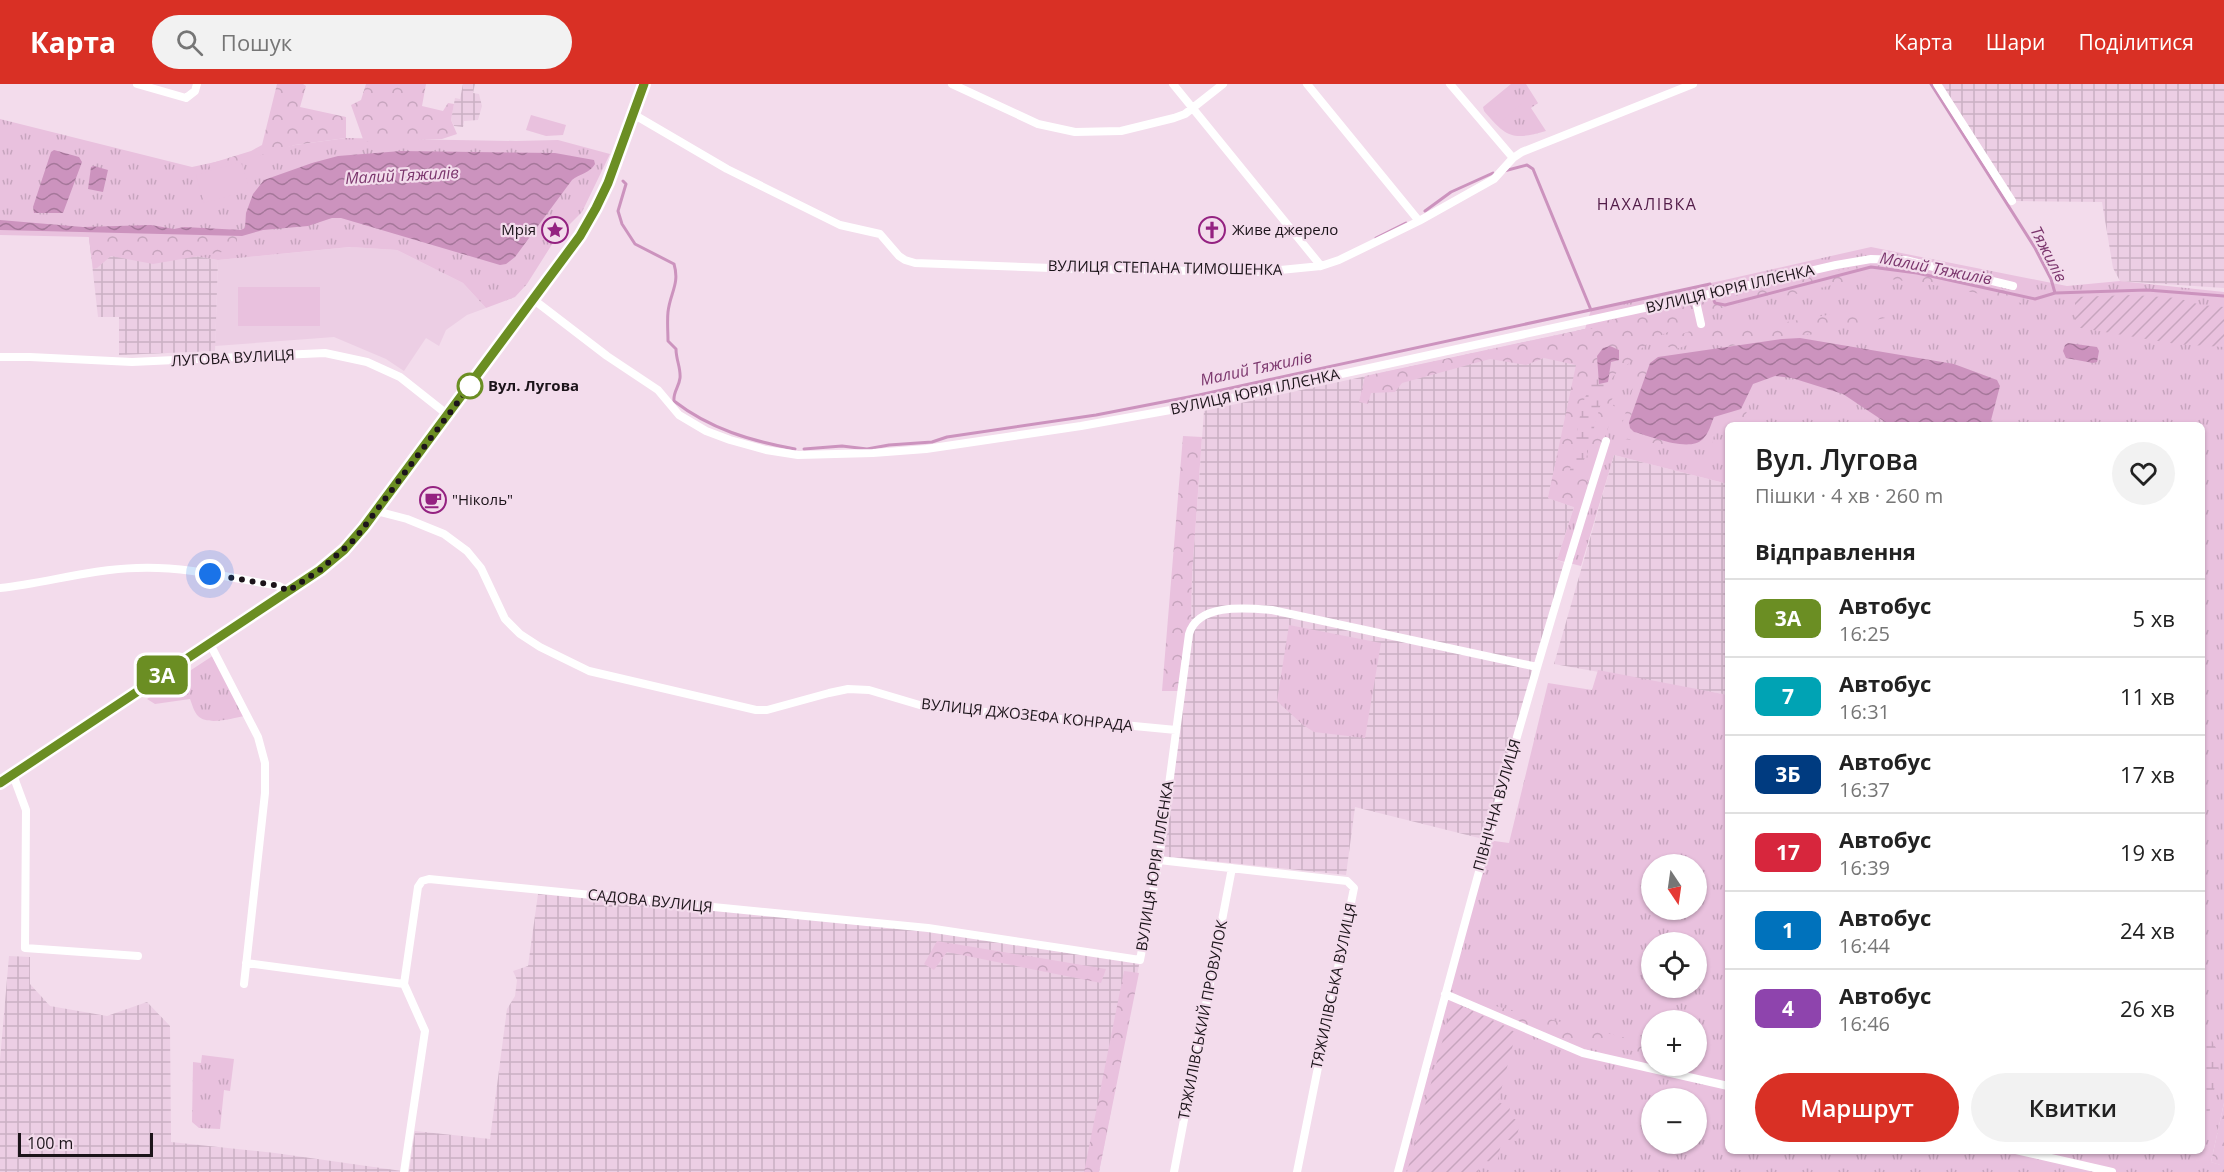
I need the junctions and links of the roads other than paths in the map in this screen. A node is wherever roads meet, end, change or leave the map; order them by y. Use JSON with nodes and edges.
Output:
{"nodes":[{"id":1,"x":137,"y":84,"type":"edge"},
{"id":2,"x":197,"y":84,"type":"edge"},
{"id":3,"x":644,"y":84,"type":"edge"},
{"id":4,"x":952,"y":84,"type":"edge"},
{"id":5,"x":1173,"y":84,"type":"edge"},
{"id":6,"x":1223,"y":84,"type":"edge"},
{"id":7,"x":1307,"y":84,"type":"edge"},
{"id":8,"x":1450,"y":84,"type":"edge"},
{"id":9,"x":1693,"y":84,"type":"edge"},
{"id":10,"x":1937,"y":84,"type":"edge"},
{"id":11,"x":1192,"y":108,"type":"junction"},
{"id":12,"x":633,"y":114,"type":"junction"},
{"id":13,"x":1513,"y":158,"type":"junction"},
{"id":14,"x":2012,"y":201,"type":"dead end"},
{"id":15,"x":1419,"y":222,"type":"junction"},
{"id":16,"x":1321,"y":266,"type":"junction"},
{"id":17,"x":2013,"y":286,"type":"dead end"},
{"id":18,"x":1695,"y":297,"type":"junction"},
{"id":19,"x":534,"y":300,"type":"junction"},
{"id":20,"x":1701,"y":324,"type":"dead end"},
{"id":21,"x":0,"y":357,"type":"edge"},
{"id":22,"x":448,"y":415,"type":"junction"},
{"id":23,"x":1605,"y":441,"type":"dead end"},
{"id":24,"x":376,"y":511,"type":"junction"},
{"id":25,"x":0,"y":588,"type":"edge"},
{"id":26,"x":288,"y":591,"type":"junction"},
{"id":27,"x":209,"y":642,"type":"junction"},
{"id":28,"x":1537,"y":668,"type":"junction"},
{"id":29,"x":1176,"y":730,"type":"junction"},
{"id":30,"x":13,"y":775,"type":"junction"},
{"id":31,"x":0,"y":783,"type":"edge"},
{"id":32,"x":1159,"y":860,"type":"junction"},
{"id":33,"x":1232,"y":868,"type":"junction"},
{"id":34,"x":138,"y":956,"type":"dead end"},
{"id":35,"x":1140,"y":960,"type":"joint"},
{"id":36,"x":246,"y":963,"type":"junction"},
{"id":37,"x":244,"y":984,"type":"dead end"},
{"id":38,"x":404,"y":984,"type":"junction"},
{"id":39,"x":1445,"y":994,"type":"junction"},
{"id":40,"x":1725,"y":1085,"type":"edge"},
{"id":41,"x":2033,"y":1154,"type":"edge"},
{"id":42,"x":404,"y":1172,"type":"edge"},
{"id":43,"x":1174,"y":1172,"type":"edge"},
{"id":44,"x":1297,"y":1172,"type":"edge"},
{"id":45,"x":1398,"y":1172,"type":"edge"},
{"id":46,"x":2112,"y":1172,"type":"edge"}],
"edges":[{"from":1,"to":2,"type":"street"},
{"from":3,"to":12,"type":"main road"},
{"from":4,"to":11,"type":"street"},
{"from":5,"to":11,"type":"street"},
{"from":6,"to":11,"type":"street"},
{"from":7,"to":15,"type":"street"},
{"from":8,"to":13,"type":"street"},
{"from":9,"to":13,"type":"street","name":"ВУЛИЦЯ СТЕПАНА ТИМОШЕНКА"},
{"from":10,"to":14,"type":"street"},
{"from":11,"to":16,"type":"street"},
{"from":12,"to":16,"type":"street","name":"ВУЛИЦЯ СТЕПАНА ТИМОШЕНКА"},
{"from":12,"to":19,"type":"main road"},
{"from":13,"to":15,"type":"street","name":"ВУЛИЦЯ СТЕПАНА ТИМОШЕНКА"},
{"from":15,"to":16,"type":"street","name":"ВУЛИЦЯ СТЕПАНА ТИМОШЕНКА"},
{"from":17,"to":18,"type":"street","name":"ВУЛИЦЯ ЮРІЯ ІЛЛЄНКА"},
{"from":18,"to":19,"type":"street","name":"ВУЛИЦЯ ЮРІЯ ІЛЛЄНКА"},
{"from":18,"to":20,"type":"street"},
{"from":19,"to":22,"type":"main road"},
{"from":21,"to":22,"type":"street","name":"ЛУГОВА ВУЛИЦЯ"},
{"from":22,"to":24,"type":"main road"},
{"from":23,"to":28,"type":"street","name":"ПІВНІЧНА ВУЛИЦЯ"},
{"from":24,"to":26,"type":"main road"},
{"from":24,"to":29,"type":"street","name":"ВУЛИЦЯ ДЖОЗЕФА КОНРАДА"},
{"from":25,"to":26,"type":"street"},
{"from":26,"to":27,"type":"main road"},
{"from":27,"to":30,"type":"main road"},
{"from":27,"to":36,"type":"street"},
{"from":28,"to":29,"type":"street","name":"ВУЛИЦЯ ЮРІЯ ІЛЛЄНКА"},
{"from":28,"to":39,"type":"street","name":"ПІВНІЧНА ВУЛИЦЯ"},
{"from":29,"to":32,"type":"street","name":"ВУЛИЦЯ ЮРІЯ ІЛЛЄНКА"},
{"from":30,"to":31,"type":"main road"},
{"from":30,"to":34,"type":"street"},
{"from":32,"to":33,"type":"street","name":"ТЯЖИЛІВСЬКА ВУЛИЦЯ"},
{"from":32,"to":35,"type":"street","name":"ВУЛИЦЯ ЮРІЯ ІЛЛЄНКА"},
{"from":33,"to":43,"type":"street","name":"ТЯЖИЛІВСЬКИЙ ПРОВУЛОК"},
{"from":33,"to":44,"type":"street","name":"ТЯЖИЛІВСЬКА ВУЛИЦЯ"},
{"from":35,"to":38,"type":"street","name":"САДОВА ВУЛИЦЯ"},
{"from":36,"to":37,"type":"street"},
{"from":36,"to":38,"type":"street"},
{"from":38,"to":42,"type":"street"},
{"from":39,"to":40,"type":"street"},
{"from":39,"to":45,"type":"street","name":"ПІВНІЧНА ВУЛИЦЯ"},
{"from":41,"to":46,"type":"street"}]}
